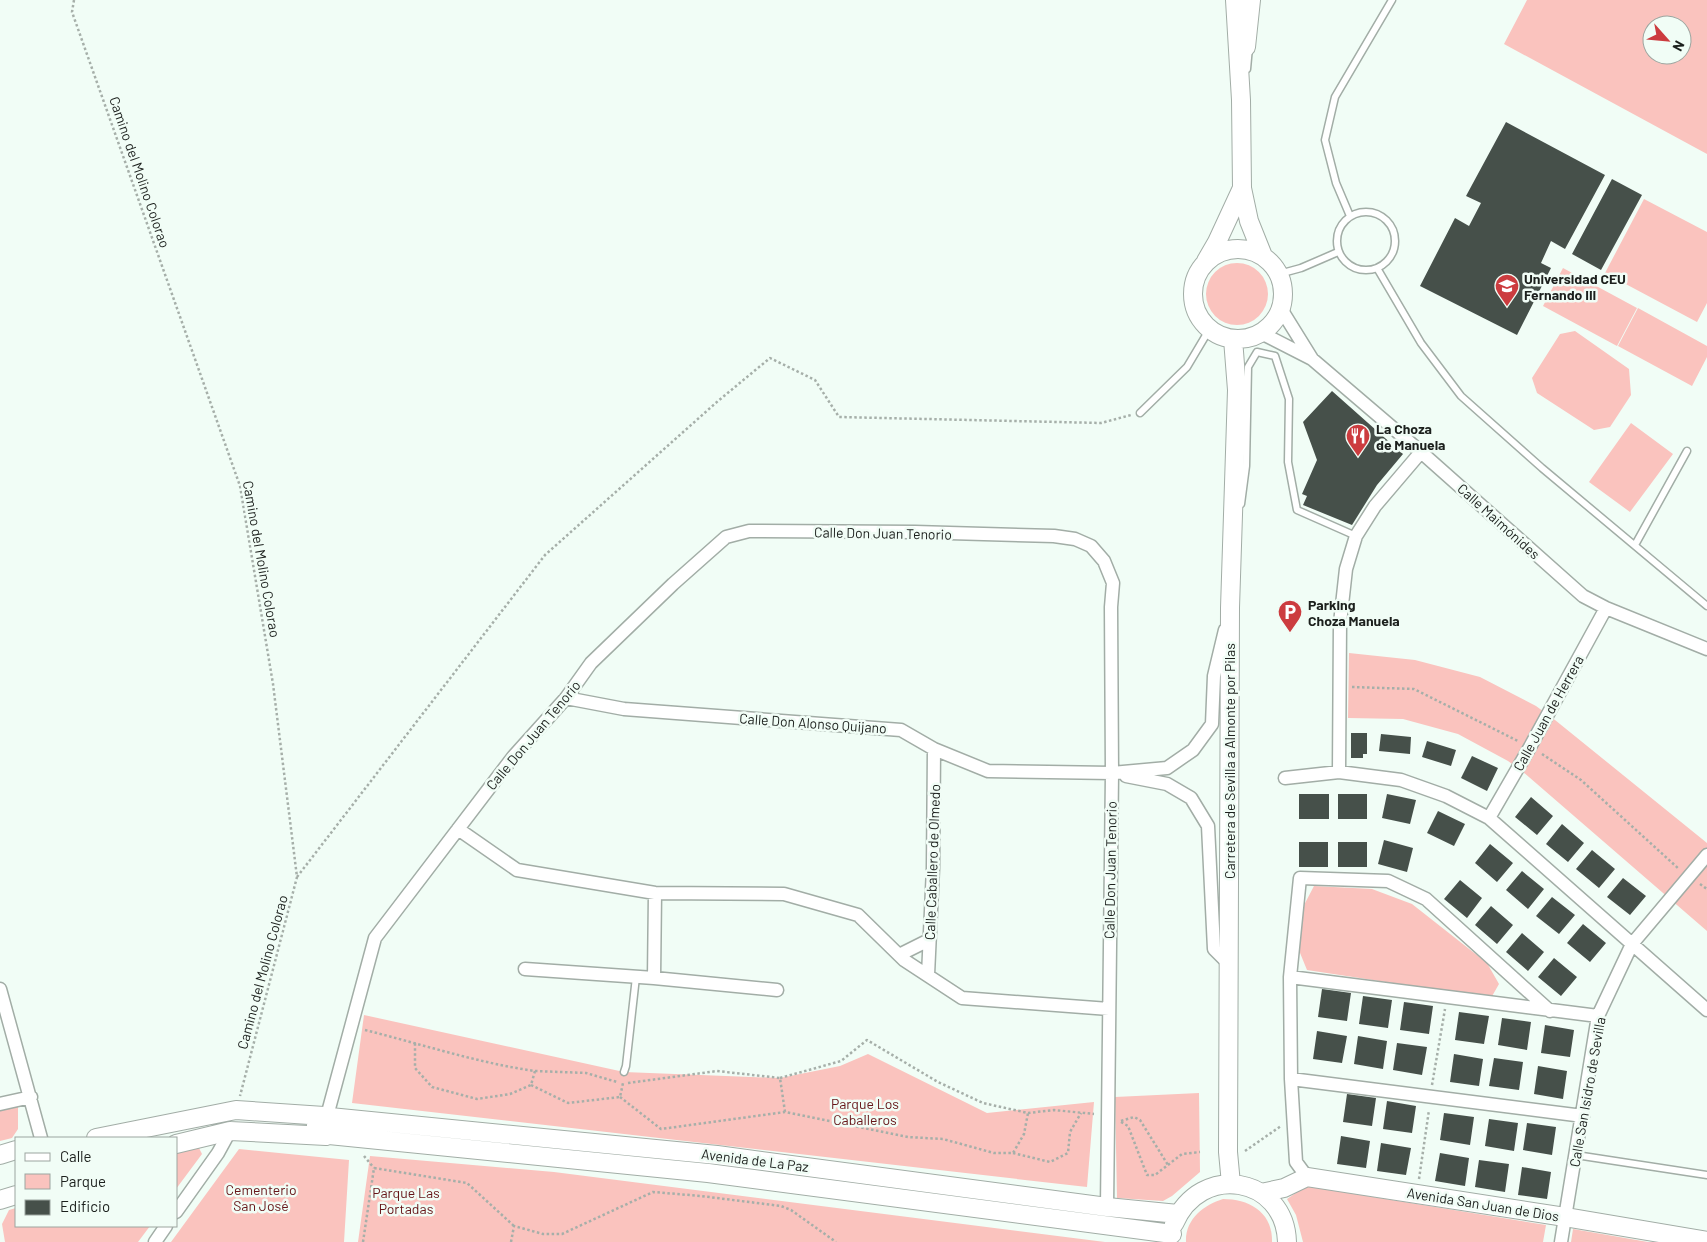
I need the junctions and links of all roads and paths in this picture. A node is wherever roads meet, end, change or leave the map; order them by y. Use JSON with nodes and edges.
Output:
{"nodes":[{"id":1,"x":74,"y":0,"type":"edge"},
{"id":2,"x":1235,"y":0,"type":"edge"},
{"id":3,"x":1252,"y":0,"type":"edge"},
{"id":4,"x":1392,"y":0,"type":"edge"},
{"id":5,"x":1241,"y":100,"type":"junction"},
{"id":6,"x":1242,"y":133,"type":"junction"},
{"id":7,"x":1242,"y":188,"type":"junction"},
{"id":8,"x":1350,"y":216,"type":"junction"},
{"id":9,"x":1338,"y":252,"type":"junction"},
{"id":10,"x":1263,"y":256,"type":"junction"},
{"id":11,"x":1205,"y":262,"type":"junction"},
{"id":12,"x":1377,"y":268,"type":"junction"},
{"id":13,"x":1279,"y":274,"type":"junction"},
{"id":14,"x":1281,"y":308,"type":"junction"},
{"id":15,"x":1209,"y":330,"type":"junction"},
{"id":16,"x":1261,"y":333,"type":"junction"},
{"id":17,"x":1233,"y":339,"type":"junction"},
{"id":18,"x":1312,"y":359,"type":"junction"},
{"id":19,"x":1140,"y":413,"type":"joint"},
{"id":20,"x":1686,"y":451,"type":"dead end"},
{"id":21,"x":1421,"y":452,"type":"junction"},
{"id":22,"x":1356,"y":536,"type":"junction"},
{"id":23,"x":1635,"y":545,"type":"junction"},
{"id":24,"x":1232,"y":577,"type":"junction"},
{"id":25,"x":1707,"y":606,"type":"edge"},
{"id":26,"x":1230,"y":608,"type":"junction"},
{"id":27,"x":1606,"y":608,"type":"junction"},
{"id":28,"x":1707,"y":649,"type":"edge"},
{"id":29,"x":566,"y":698,"type":"junction"},
{"id":30,"x":934,"y":749,"type":"junction"},
{"id":31,"x":1339,"y":772,"type":"junction"},
{"id":32,"x":1112,"y":773,"type":"junction"},
{"id":33,"x":1285,"y":778,"type":"dead end"},
{"id":34,"x":1489,"y":818,"type":"junction"},
{"id":35,"x":458,"y":829,"type":"junction"},
{"id":36,"x":1707,"y":855,"type":"edge"},
{"id":37,"x":297,"y":877,"type":"junction"},
{"id":38,"x":655,"y":893,"type":"junction"},
{"id":39,"x":929,"y":940,"type":"junction"},
{"id":40,"x":1632,"y":944,"type":"junction"},
{"id":41,"x":899,"y":955,"type":"junction"},
{"id":42,"x":1228,"y":963,"type":"junction"},
{"id":43,"x":525,"y":969,"type":"dead end"},
{"id":44,"x":928,"y":976,"type":"junction"},
{"id":45,"x":636,"y":977,"type":"junction"},
{"id":46,"x":1290,"y":977,"type":"junction"},
{"id":47,"x":654,"y":978,"type":"junction"},
{"id":48,"x":0,"y":989,"type":"edge"},
{"id":49,"x":777,"y":990,"type":"dead end"},
{"id":50,"x":1109,"y":1009,"type":"junction"},
{"id":51,"x":1707,"y":1010,"type":"edge"},
{"id":52,"x":1550,"y":1011,"type":"junction"},
{"id":53,"x":1598,"y":1016,"type":"junction"},
{"id":54,"x":357,"y":1028,"type":"dead end"},
{"id":55,"x":415,"y":1043,"type":"junction"},
{"id":56,"x":535,"y":1072,"type":"junction"},
{"id":57,"x":624,"y":1072,"type":"dead end"},
{"id":58,"x":780,"y":1078,"type":"junction"},
{"id":59,"x":1291,"y":1079,"type":"junction"},
{"id":60,"x":623,"y":1083,"type":"junction"},
{"id":61,"x":531,"y":1085,"type":"junction"},
{"id":62,"x":620,"y":1096,"type":"junction"},
{"id":63,"x":31,"y":1097,"type":"junction"},
{"id":64,"x":0,"y":1104,"type":"edge"},
{"id":65,"x":236,"y":1110,"type":"junction"},
{"id":66,"x":785,"y":1112,"type":"junction"},
{"id":67,"x":1081,"y":1112,"type":"junction"},
{"id":68,"x":1028,"y":1114,"type":"junction"},
{"id":69,"x":1108,"y":1115,"type":"junction"},
{"id":70,"x":327,"y":1116,"type":"junction"},
{"id":71,"x":1582,"y":1116,"type":"junction"},
{"id":72,"x":1294,"y":1118,"type":"junction"},
{"id":73,"x":1120,"y":1122,"type":"junction"},
{"id":74,"x":230,"y":1131,"type":"junction"},
{"id":75,"x":328,"y":1136,"type":"junction"},
{"id":76,"x":41,"y":1137,"type":"edge"},
{"id":77,"x":101,"y":1137,"type":"edge"},
{"id":78,"x":178,"y":1144,"type":"edge"},
{"id":79,"x":15,"y":1150,"type":"edge"},
{"id":80,"x":359,"y":1150,"type":"dead end"},
{"id":81,"x":1245,"y":1150,"type":"dead end"},
{"id":82,"x":1200,"y":1152,"type":"dead end"},
{"id":83,"x":1013,"y":1153,"type":"junction"},
{"id":84,"x":0,"y":1155,"type":"edge"},
{"id":85,"x":1576,"y":1155,"type":"junction"},
{"id":86,"x":1168,"y":1165,"type":"junction"},
{"id":87,"x":374,"y":1168,"type":"junction"},
{"id":88,"x":1707,"y":1175,"type":"edge"},
{"id":89,"x":1307,"y":1177,"type":"junction"},
{"id":90,"x":1230,"y":1184,"type":"junction"},
{"id":91,"x":1261,"y":1193,"type":"junction"},
{"id":92,"x":15,"y":1195,"type":"edge"},
{"id":93,"x":0,"y":1200,"type":"edge"},
{"id":94,"x":1107,"y":1207,"type":"junction"},
{"id":95,"x":178,"y":1209,"type":"edge"},
{"id":96,"x":1178,"y":1214,"type":"junction"},
{"id":97,"x":1565,"y":1216,"type":"junction"},
{"id":98,"x":514,"y":1226,"type":"junction"},
{"id":99,"x":165,"y":1227,"type":"edge"},
{"id":100,"x":1171,"y":1238,"type":"edge"},
{"id":101,"x":1707,"y":1241,"type":"edge"},
{"id":102,"x":155,"y":1242,"type":"edge"},
{"id":103,"x":363,"y":1242,"type":"edge"},
{"id":104,"x":511,"y":1242,"type":"edge"},
{"id":105,"x":836,"y":1242,"type":"edge"},
{"id":106,"x":1288,"y":1242,"type":"edge"},
{"id":107,"x":1561,"y":1242,"type":"edge"}],
"edges":[{"from":1,"to":37,"type":"path","name":"Camino del Molino Colorao"},
{"from":2,"to":5,"type":"street"},
{"from":3,"to":5,"type":"street"},
{"from":3,"to":6,"type":"lane"},
{"from":4,"to":8,"type":"lane"},
{"from":5,"to":6,"type":"street"},
{"from":6,"to":7,"type":"street"},
{"from":7,"to":10,"type":"street"},
{"from":7,"to":11,"type":"street"},
{"from":8,"to":9,"type":"lane"},
{"from":8,"to":12,"type":"lane"},
{"from":9,"to":12,"type":"lane"},
{"from":9,"to":13,"type":"lane"},
{"from":10,"to":11,"type":"street"},
{"from":10,"to":13,"type":"street"},
{"from":11,"to":15,"type":"street"},
{"from":12,"to":23,"type":"lane"},
{"from":13,"to":14,"type":"street"},
{"from":14,"to":16,"type":"street"},
{"from":14,"to":18,"type":"street","name":"Calle Maimónides"},
{"from":15,"to":17,"type":"street"},
{"from":15,"to":19,"type":"lane"},
{"from":16,"to":17,"type":"street"},
{"from":16,"to":18,"type":"street","name":"Calle Maimónides"},
{"from":17,"to":24,"type":"street","name":"Carretera de Sevilla a Almonte por Pilas"},
{"from":18,"to":21,"type":"street","name":"Calle Maimónides"},
{"from":19,"to":37,"type":"path"},
{"from":20,"to":23,"type":"lane"},
{"from":21,"to":22,"type":"street"},
{"from":21,"to":27,"type":"street","name":"Calle Maimónides"},
{"from":22,"to":24,"type":"lane"},
{"from":22,"to":31,"type":"street"},
{"from":23,"to":25,"type":"lane"},
{"from":24,"to":26,"type":"street","name":"Carretera de Sevilla a Almonte por Pilas"},
{"from":26,"to":32,"type":"street"},
{"from":26,"to":42,"type":"street","name":"Carretera de Sevilla a Almonte por Pilas"},
{"from":27,"to":28,"type":"street","name":"Calle Maimónides"},
{"from":27,"to":34,"type":"street","name":"Calle Juan de Herrera"},
{"from":29,"to":30,"type":"street","name":"Calle Don Alonso Quijano"},
{"from":29,"to":32,"type":"street","name":"Calle Don Juan Tenorio"},
{"from":29,"to":35,"type":"street","name":"Calle Don Juan Tenorio"},
{"from":30,"to":32,"type":"street","name":"Calle Don Alonso Quijano"},
{"from":30,"to":39,"type":"street","name":"Calle Caballero de Olmedo"},
{"from":31,"to":33,"type":"street"},
{"from":31,"to":34,"type":"street"},
{"from":32,"to":42,"type":"street"},
{"from":32,"to":50,"type":"street","name":"Calle Don Juan Tenorio"},
{"from":34,"to":40,"type":"street"},
{"from":35,"to":38,"type":"street"},
{"from":35,"to":70,"type":"street","name":"Calle Don Juan Tenorio"},
{"from":36,"to":40,"type":"street","name":"Calle San Isidro de Sevilla"},
{"from":37,"to":65,"type":"path","name":"Camino del Molino Colorao"},
{"from":38,"to":41,"type":"street"},
{"from":38,"to":47,"type":"street"},
{"from":39,"to":41,"type":"street"},
{"from":39,"to":44,"type":"street","name":"Calle Caballero de Olmedo"},
{"from":40,"to":51,"type":"street"},
{"from":40,"to":53,"type":"street","name":"Calle San Isidro de Sevilla"},
{"from":41,"to":44,"type":"street"},
{"from":42,"to":90,"type":"street","name":"Carretera de Sevilla a Almonte por Pilas"},
{"from":43,"to":45,"type":"street"},
{"from":44,"to":50,"type":"street"},
{"from":45,"to":47,"type":"street"},
{"from":45,"to":57,"type":"lane"},
{"from":46,"to":52,"type":"street"},
{"from":46,"to":52,"type":"street"},
{"from":46,"to":59,"type":"street"},
{"from":47,"to":49,"type":"street"},
{"from":48,"to":63,"type":"street"},
{"from":50,"to":69,"type":"street","name":"Calle Don Juan Tenorio"},
{"from":52,"to":53,"type":"street"},
{"from":53,"to":71,"type":"street","name":"Calle San Isidro de Sevilla"},
{"from":54,"to":55,"type":"path"},
{"from":55,"to":56,"type":"path"},
{"from":55,"to":61,"type":"path"},
{"from":56,"to":60,"type":"path"},
{"from":56,"to":61,"type":"path"},
{"from":58,"to":60,"type":"path"},
{"from":58,"to":66,"type":"path"},
{"from":58,"to":68,"type":"path"},
{"from":59,"to":71,"type":"street"},
{"from":59,"to":72,"type":"street"},
{"from":60,"to":62,"type":"path"},
{"from":61,"to":62,"type":"path"},
{"from":62,"to":66,"type":"path"},
{"from":63,"to":64,"type":"street"},
{"from":63,"to":76,"type":"street"},
{"from":65,"to":70,"type":"street","name":"Avenida de La Paz"},
{"from":65,"to":77,"type":"street","name":"Avenida de La Paz"},
{"from":66,"to":83,"type":"path"},
{"from":67,"to":68,"type":"path"},
{"from":67,"to":69,"type":"path"},
{"from":67,"to":83,"type":"path"},
{"from":68,"to":83,"type":"path"},
{"from":69,"to":73,"type":"path"},
{"from":69,"to":94,"type":"street","name":"Calle Don Juan Tenorio"},
{"from":70,"to":75,"type":"street"},
{"from":70,"to":94,"type":"street","name":"Avenida de La Paz"},
{"from":71,"to":85,"type":"street","name":"Calle San Isidro de Sevilla"},
{"from":72,"to":81,"type":"path"},
{"from":72,"to":89,"type":"street"},
{"from":73,"to":86,"type":"path"},
{"from":73,"to":86,"type":"path"},
{"from":74,"to":75,"type":"street","name":"Avenida de La Paz"},
{"from":74,"to":78,"type":"street","name":"Avenida de La Paz"},
{"from":74,"to":95,"type":"street"},
{"from":75,"to":100,"type":"street","name":"Avenida de La Paz"},
{"from":79,"to":84,"type":"street"},
{"from":80,"to":87,"type":"path"},
{"from":82,"to":86,"type":"path"},
{"from":85,"to":88,"type":"lane"},
{"from":85,"to":97,"type":"street","name":"Calle San Isidro de Sevilla"},
{"from":87,"to":98,"type":"path"},
{"from":87,"to":103,"type":"path"},
{"from":89,"to":91,"type":"street"},
{"from":89,"to":97,"type":"street","name":"Avenida San Juan de Dios"},
{"from":90,"to":91,"type":"street"},
{"from":90,"to":96,"type":"street"},
{"from":91,"to":106,"type":"street"},
{"from":92,"to":93,"type":"street"},
{"from":94,"to":96,"type":"street","name":"Avenida de La Paz"},
{"from":96,"to":100,"type":"street"},
{"from":97,"to":101,"type":"street","name":"Avenida San Juan de Dios"},
{"from":97,"to":107,"type":"street","name":"Calle San Isidro de Sevilla"},
{"from":98,"to":104,"type":"path"},
{"from":98,"to":105,"type":"path"},
{"from":99,"to":102,"type":"street"}]}
